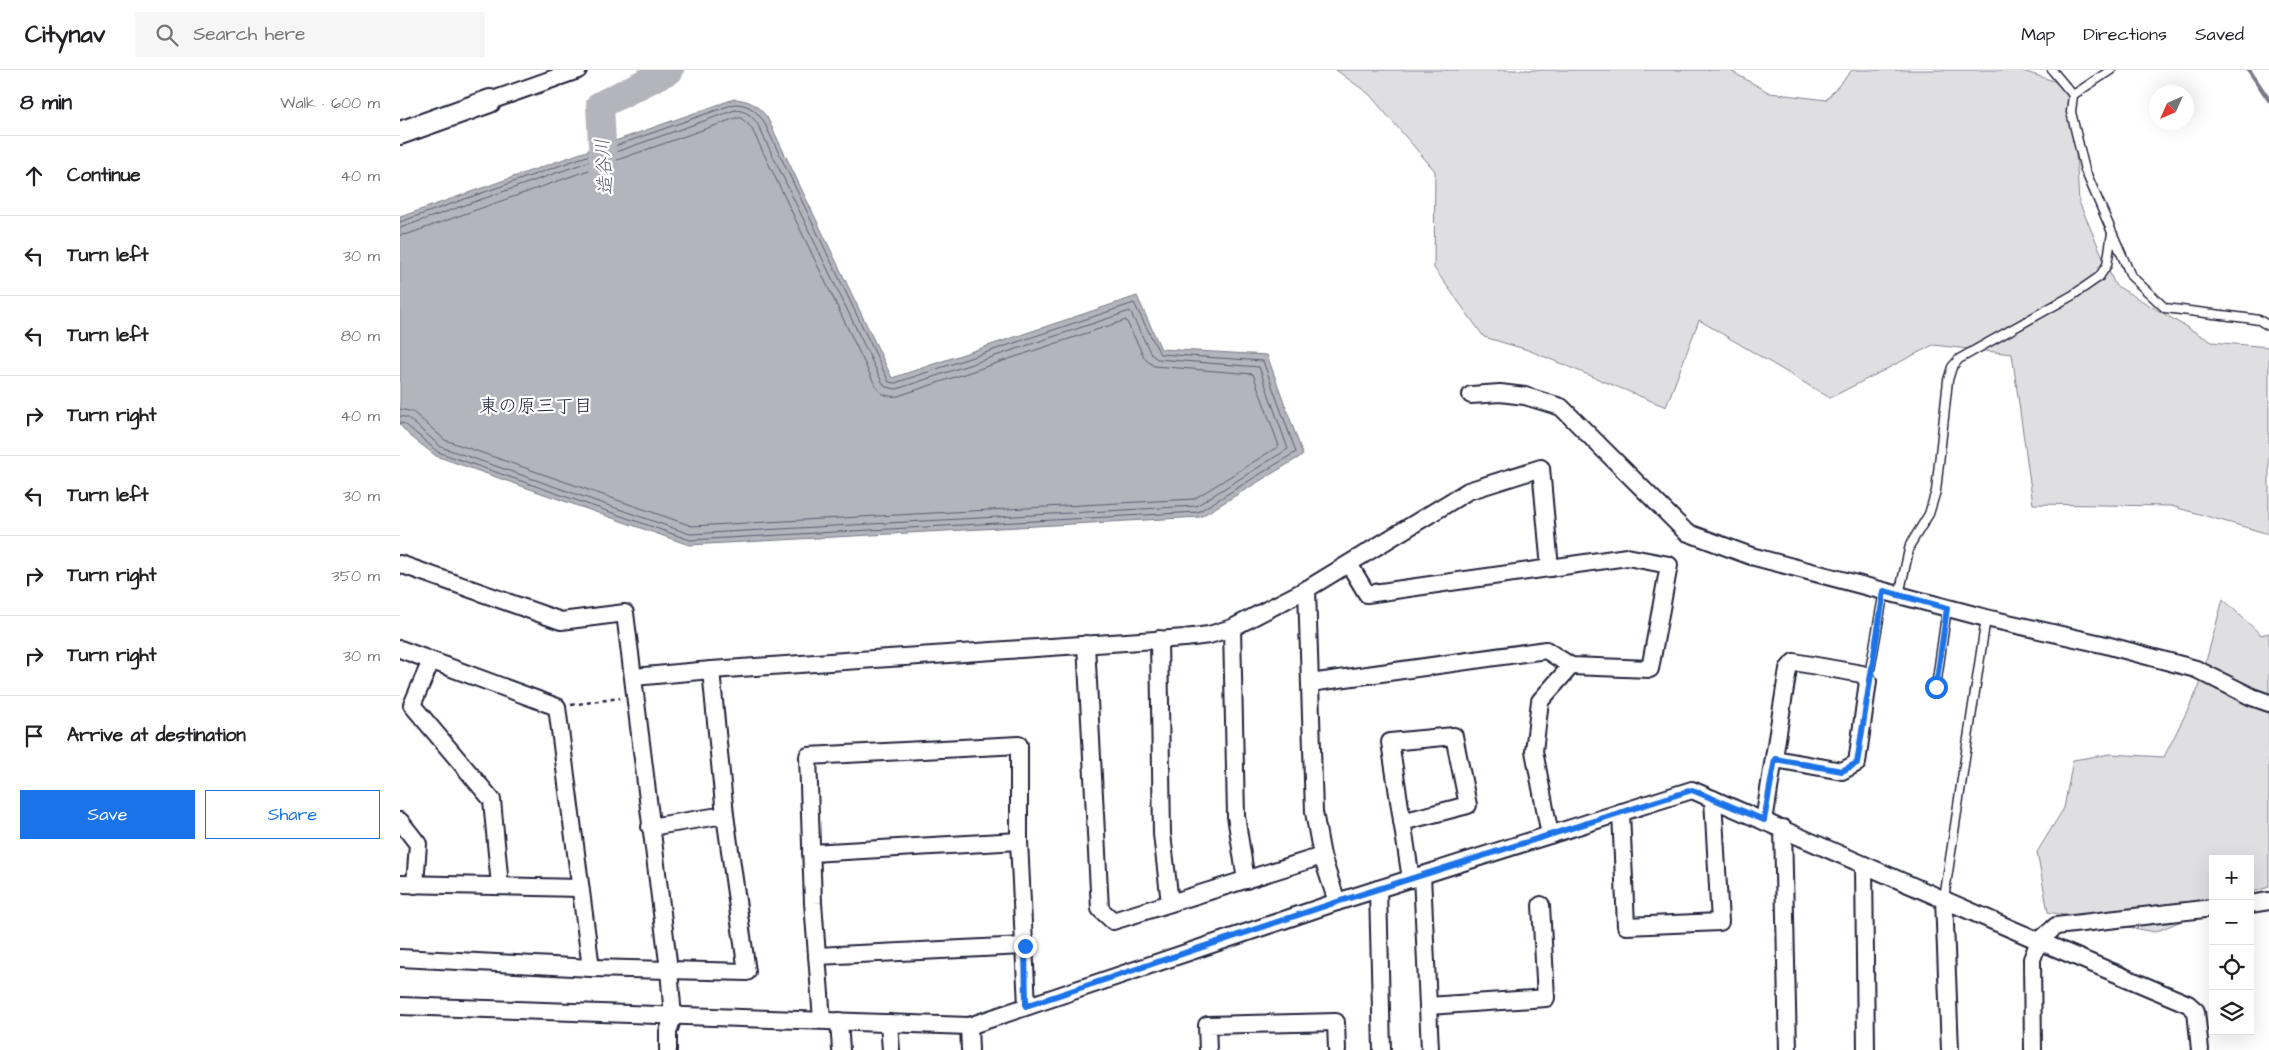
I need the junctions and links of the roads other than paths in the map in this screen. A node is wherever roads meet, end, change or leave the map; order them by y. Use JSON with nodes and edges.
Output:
{"nodes":[{"id":1,"x":578,"y":70,"type":"edge"},
{"id":2,"x":2052,"y":70,"type":"edge"},
{"id":3,"x":2111,"y":70,"type":"edge"},
{"id":4,"x":2073,"y":95,"type":"junction"},
{"id":5,"x":490,"y":101,"type":"joint"},
{"id":6,"x":400,"y":133,"type":"edge"},
{"id":7,"x":2112,"y":233,"type":"junction"},
{"id":8,"x":2269,"y":326,"type":"edge"},
{"id":9,"x":1471,"y":395,"type":"dead end"},
{"id":10,"x":400,"y":564,"type":"edge"},
{"id":11,"x":1348,"y":564,"type":"junction"},
{"id":12,"x":1550,"y":568,"type":"junction"},
{"id":13,"x":1307,"y":588,"type":"junction"},
{"id":14,"x":1891,"y":593,"type":"junction"},
{"id":15,"x":1947,"y":608,"type":"junction"},
{"id":16,"x":1986,"y":618,"type":"junction"},
{"id":17,"x":1232,"y":628,"type":"junction"},
{"id":18,"x":1159,"y":639,"type":"junction"},
{"id":19,"x":1086,"y":644,"type":"junction"},
{"id":20,"x":400,"y":649,"type":"edge"},
{"id":21,"x":431,"y":661,"type":"junction"},
{"id":22,"x":1571,"y":666,"type":"junction"},
{"id":23,"x":711,"y":670,"type":"junction"},
{"id":24,"x":634,"y":678,"type":"junction"},
{"id":25,"x":1868,"y":681,"type":"junction"},
{"id":26,"x":1310,"y":683,"type":"junction"},
{"id":27,"x":1936,"y":687,"type":"dead end"},
{"id":28,"x":2269,"y":702,"type":"edge"},
{"id":29,"x":1775,"y":759,"type":"junction"},
{"id":30,"x":1713,"y":799,"type":"junction"},
{"id":31,"x":1621,"y":812,"type":"junction"},
{"id":32,"x":726,"y":815,"type":"junction"},
{"id":33,"x":1764,"y":820,"type":"junction"},
{"id":34,"x":400,"y":821,"type":"edge"},
{"id":35,"x":1402,"y":822,"type":"junction"},
{"id":36,"x":650,"y":827,"type":"junction"},
{"id":37,"x":1782,"y":828,"type":"junction"},
{"id":38,"x":1550,"y":835,"type":"junction"},
{"id":39,"x":1019,"y":841,"type":"junction"},
{"id":40,"x":811,"y":853,"type":"junction"},
{"id":41,"x":1322,"y":856,"type":"junction"},
{"id":42,"x":1864,"y":865,"type":"junction"},
{"id":43,"x":1417,"y":877,"type":"junction"},
{"id":44,"x":1246,"y":880,"type":"junction"},
{"id":45,"x":408,"y":884,"type":"edge"},
{"id":46,"x":500,"y":886,"type":"junction"},
{"id":47,"x":579,"y":888,"type":"junction"},
{"id":48,"x":1378,"y":889,"type":"junction"},
{"id":49,"x":1944,"y":899,"type":"junction"},
{"id":50,"x":1337,"y":902,"type":"junction"},
{"id":51,"x":2269,"y":902,"type":"edge"},
{"id":52,"x":1170,"y":903,"type":"junction"},
{"id":53,"x":2254,"y":904,"type":"edge"},
{"id":54,"x":1541,"y":905,"type":"dead end"},
{"id":55,"x":2209,"y":908,"type":"edge"},
{"id":56,"x":2039,"y":941,"type":"junction"},
{"id":57,"x":1025,"y":946,"type":"junction"},
{"id":58,"x":817,"y":956,"type":"junction"},
{"id":59,"x":400,"y":958,"type":"edge"},
{"id":60,"x":591,"y":968,"type":"junction"},
{"id":61,"x":669,"y":970,"type":"junction"},
{"id":62,"x":400,"y":1006,"type":"edge"},
{"id":63,"x":1026,"y":1006,"type":"junction"},
{"id":64,"x":1428,"y":1006,"type":"junction"},
{"id":65,"x":673,"y":1017,"type":"junction"},
{"id":66,"x":830,"y":1021,"type":"junction"},
{"id":67,"x":890,"y":1023,"type":"junction"},
{"id":68,"x":969,"y":1026,"type":"junction"},
{"id":69,"x":668,"y":1050,"type":"edge"},
{"id":70,"x":840,"y":1050,"type":"edge"},
{"id":71,"x":891,"y":1050,"type":"edge"},
{"id":72,"x":970,"y":1050,"type":"edge"},
{"id":73,"x":1208,"y":1050,"type":"edge"},
{"id":74,"x":1337,"y":1050,"type":"edge"},
{"id":75,"x":1382,"y":1050,"type":"edge"},
{"id":76,"x":1430,"y":1050,"type":"edge"},
{"id":77,"x":1788,"y":1050,"type":"edge"},
{"id":78,"x":1866,"y":1050,"type":"edge"},
{"id":79,"x":1950,"y":1050,"type":"edge"},
{"id":80,"x":2033,"y":1050,"type":"edge"},
{"id":81,"x":2200,"y":1050,"type":"edge"}],
"edges":[{"from":1,"to":5,"type":"street"},
{"from":2,"to":4,"type":"lane"},
{"from":3,"to":4,"type":"lane"},
{"from":4,"to":7,"type":"lane"},
{"from":5,"to":6,"type":"street"},
{"from":7,"to":8,"type":"lane"},
{"from":7,"to":14,"type":"lane"},
{"from":9,"to":14,"type":"street"},
{"from":10,"to":24,"type":"street"},
{"from":11,"to":12,"type":"street"},
{"from":11,"to":12,"type":"street"},
{"from":11,"to":13,"type":"street"},
{"from":12,"to":22,"type":"street"},
{"from":13,"to":17,"type":"street"},
{"from":13,"to":26,"type":"street"},
{"from":14,"to":15,"type":"street"},
{"from":14,"to":25,"type":"lane"},
{"from":15,"to":16,"type":"street"},
{"from":15,"to":27,"type":"lane"},
{"from":16,"to":28,"type":"street"},
{"from":16,"to":49,"type":"lane"},
{"from":17,"to":18,"type":"street"},
{"from":17,"to":44,"type":"street"},
{"from":18,"to":19,"type":"street"},
{"from":18,"to":52,"type":"street"},
{"from":19,"to":23,"type":"street"},
{"from":19,"to":52,"type":"street"},
{"from":20,"to":21,"type":"street"},
{"from":21,"to":46,"type":"street"},
{"from":21,"to":47,"type":"street"},
{"from":22,"to":26,"type":"street"},
{"from":22,"to":38,"type":"street"},
{"from":23,"to":24,"type":"street"},
{"from":23,"to":32,"type":"street"},
{"from":24,"to":36,"type":"street"},
{"from":25,"to":29,"type":"street"},
{"from":25,"to":29,"type":"street"},
{"from":26,"to":41,"type":"street"},
{"from":29,"to":33,"type":"street"},
{"from":30,"to":31,"type":"street"},
{"from":30,"to":31,"type":"street"},
{"from":30,"to":33,"type":"street"},
{"from":31,"to":38,"type":"street"},
{"from":32,"to":36,"type":"street"},
{"from":32,"to":61,"type":"street"},
{"from":33,"to":37,"type":"street"},
{"from":34,"to":45,"type":"street"},
{"from":35,"to":35,"type":"street"},
{"from":35,"to":43,"type":"street"},
{"from":36,"to":61,"type":"street"},
{"from":37,"to":42,"type":"street"},
{"from":37,"to":77,"type":"street"},
{"from":38,"to":43,"type":"street"},
{"from":39,"to":40,"type":"street"},
{"from":39,"to":40,"type":"street"},
{"from":39,"to":57,"type":"street"},
{"from":40,"to":58,"type":"street"},
{"from":41,"to":44,"type":"street"},
{"from":41,"to":50,"type":"street"},
{"from":42,"to":49,"type":"street"},
{"from":42,"to":78,"type":"street"},
{"from":43,"to":48,"type":"street"},
{"from":43,"to":64,"type":"street"},
{"from":44,"to":52,"type":"street"},
{"from":45,"to":46,"type":"street"},
{"from":46,"to":47,"type":"street"},
{"from":47,"to":60,"type":"street"},
{"from":48,"to":50,"type":"street"},
{"from":48,"to":75,"type":"street"},
{"from":49,"to":56,"type":"street"},
{"from":49,"to":79,"type":"street"},
{"from":50,"to":63,"type":"street"},
{"from":51,"to":53,"type":"street"},
{"from":54,"to":64,"type":"street"},
{"from":55,"to":56,"type":"street"},
{"from":56,"to":80,"type":"street"},
{"from":56,"to":81,"type":"street"},
{"from":57,"to":58,"type":"street"},
{"from":57,"to":63,"type":"street"},
{"from":58,"to":66,"type":"street"},
{"from":59,"to":60,"type":"street"},
{"from":60,"to":61,"type":"street"},
{"from":61,"to":65,"type":"street"},
{"from":62,"to":65,"type":"street"},
{"from":63,"to":68,"type":"street"},
{"from":64,"to":76,"type":"street"},
{"from":65,"to":66,"type":"street"},
{"from":65,"to":69,"type":"street"},
{"from":66,"to":67,"type":"street"},
{"from":66,"to":70,"type":"street"},
{"from":67,"to":68,"type":"street"},
{"from":67,"to":71,"type":"street"},
{"from":68,"to":72,"type":"street"},
{"from":73,"to":74,"type":"street"}]}
